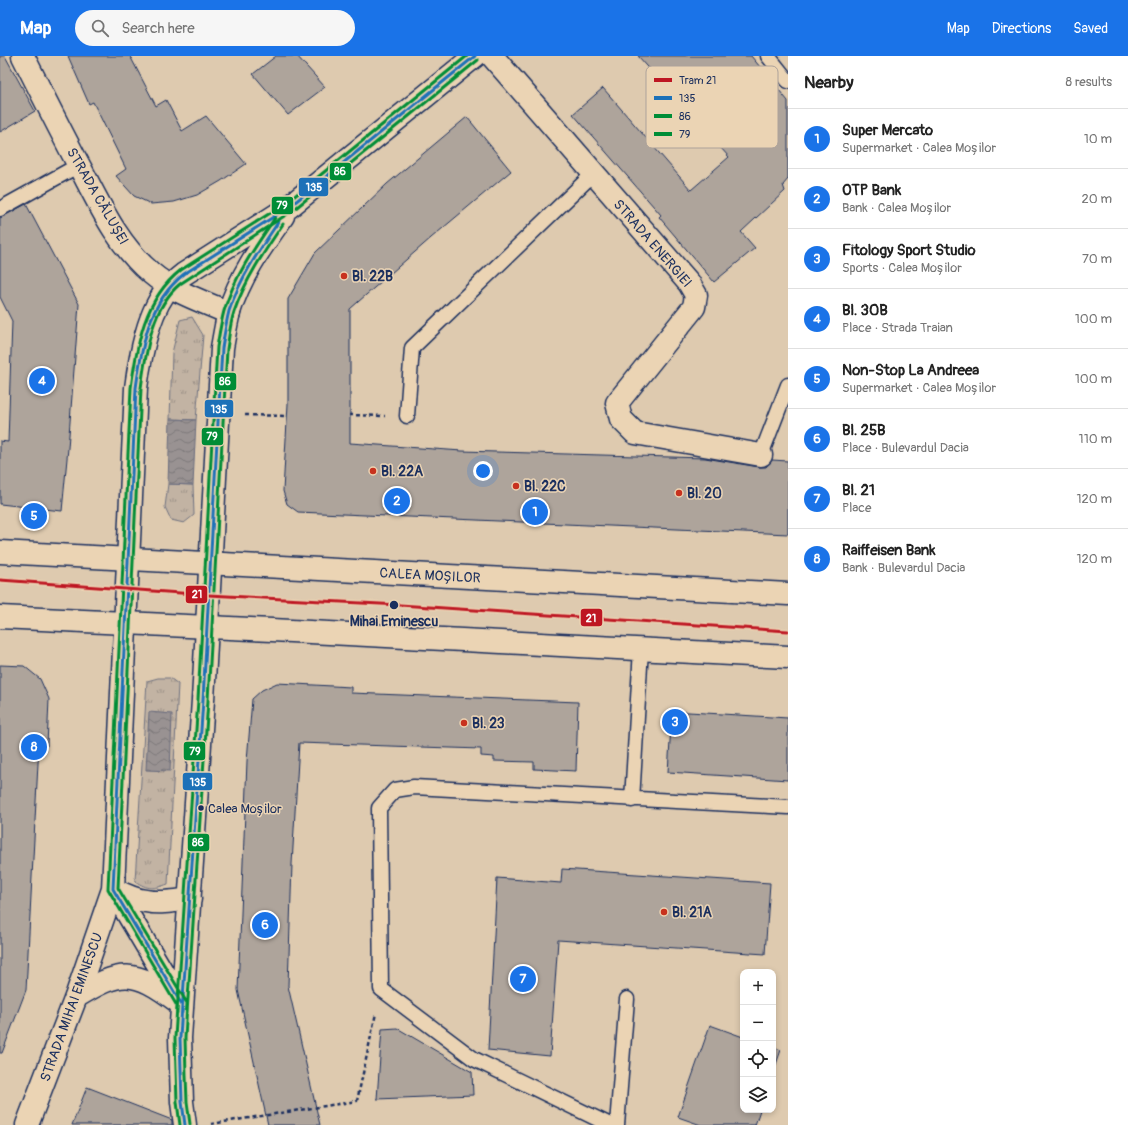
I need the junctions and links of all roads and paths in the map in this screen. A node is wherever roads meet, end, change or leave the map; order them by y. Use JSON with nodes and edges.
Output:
{"nodes":[{"id":1,"x":22,"y":56,"type":"edge"},
{"id":2,"x":475,"y":56,"type":"edge"},
{"id":3,"x":492,"y":56,"type":"edge"},
{"id":4,"x":768,"y":56,"type":"edge"},
{"id":5,"x":776,"y":66,"type":"edge"},
{"id":6,"x":778,"y":68,"type":"edge"},
{"id":7,"x":788,"y":81,"type":"edge"},
{"id":8,"x":79,"y":166,"type":"junction"},
{"id":9,"x":593,"y":174,"type":"junction"},
{"id":10,"x":289,"y":207,"type":"junction"},
{"id":11,"x":0,"y":209,"type":"edge"},
{"id":12,"x":169,"y":287,"type":"junction"},
{"id":13,"x":229,"y":313,"type":"junction"},
{"id":14,"x":788,"y":385,"type":"edge"},
{"id":15,"x":218,"y":414,"type":"junction"},
{"id":16,"x":349,"y":415,"type":"dead end"},
{"id":17,"x":287,"y":416,"type":"dead end"},
{"id":18,"x":407,"y":416,"type":"joint"},
{"id":19,"x":761,"y":455,"type":"joint"},
{"id":20,"x":0,"y":552,"type":"edge"},
{"id":21,"x":128,"y":559,"type":"junction"},
{"id":22,"x":210,"y":563,"type":"junction"},
{"id":23,"x":788,"y":594,"type":"edge"},
{"id":24,"x":0,"y":618,"type":"edge"},
{"id":25,"x":126,"y":624,"type":"junction"},
{"id":26,"x":207,"y":627,"type":"junction"},
{"id":27,"x":641,"y":649,"type":"junction"},
{"id":28,"x":788,"y":657,"type":"edge"},
{"id":29,"x":632,"y":800,"type":"junction"},
{"id":30,"x":788,"y":808,"type":"edge"},
{"id":31,"x":113,"y":889,"type":"junction"},
{"id":32,"x":190,"y":899,"type":"junction"},
{"id":33,"x":381,"y":990,"type":"junction"},
{"id":34,"x":76,"y":997,"type":"junction"},
{"id":35,"x":627,"y":999,"type":"dead end"},
{"id":36,"x":182,"y":1005,"type":"junction"},
{"id":37,"x":210,"y":1124,"type":"dead end"},
{"id":38,"x":27,"y":1125,"type":"edge"},
{"id":39,"x":185,"y":1125,"type":"edge"},
{"id":40,"x":610,"y":1125,"type":"edge"},
{"id":41,"x":616,"y":1125,"type":"edge"}],
"edges":[{"from":1,"to":8,"type":"main road","name":"STRADA CĂLUȘEI"},
{"from":2,"to":10,"type":"main road"},
{"from":3,"to":9,"type":"main road","name":"STRADA ENERGIEI"},
{"from":4,"to":5,"type":"lane"},
{"from":6,"to":7,"type":"lane"},
{"from":8,"to":11,"type":"lane"},
{"from":8,"to":12,"type":"main road","name":"STRADA CĂLUȘEI"},
{"from":9,"to":18,"type":"lane"},
{"from":9,"to":19,"type":"main road","name":"STRADA ENERGIEI"},
{"from":10,"to":12,"type":"main road","name":"STRADA MIHAI EMINESCU"},
{"from":10,"to":13,"type":"main road"},
{"from":12,"to":13,"type":"main road","name":"STRADA CĂLUȘEI"},
{"from":12,"to":21,"type":"main road","name":"STRADA MIHAI EMINESCU"},
{"from":13,"to":15,"type":"main road"},
{"from":14,"to":19,"type":"lane"},
{"from":15,"to":17,"type":"path"},
{"from":15,"to":22,"type":"main road"},
{"from":16,"to":18,"type":"path"},
{"from":20,"to":21,"type":"main road","name":"CALEA MOȘILOR"},
{"from":21,"to":22,"type":"main road","name":"CALEA MOȘILOR"},
{"from":21,"to":25,"type":"main road","name":"STRADA MIHAI EMINESCU"},
{"from":22,"to":23,"type":"main road","name":"CALEA MOȘILOR"},
{"from":22,"to":26,"type":"main road"},
{"from":24,"to":25,"type":"main road"},
{"from":25,"to":26,"type":"main road"},
{"from":25,"to":31,"type":"main road","name":"STRADA MIHAI EMINESCU"},
{"from":26,"to":27,"type":"main road"},
{"from":26,"to":32,"type":"main road"},
{"from":27,"to":28,"type":"main road"},
{"from":27,"to":29,"type":"lane"},
{"from":29,"to":30,"type":"lane"},
{"from":29,"to":33,"type":"lane"},
{"from":31,"to":32,"type":"main road"},
{"from":31,"to":34,"type":"main road","name":"STRADA MIHAI EMINESCU"},
{"from":31,"to":36,"type":"main road"},
{"from":32,"to":36,"type":"main road"},
{"from":33,"to":37,"type":"path"},
{"from":33,"to":40,"type":"lane"},
{"from":34,"to":36,"type":"main road"},
{"from":34,"to":38,"type":"main road","name":"STRADA MIHAI EMINESCU"},
{"from":35,"to":41,"type":"lane"},
{"from":36,"to":39,"type":"main road"}]}
